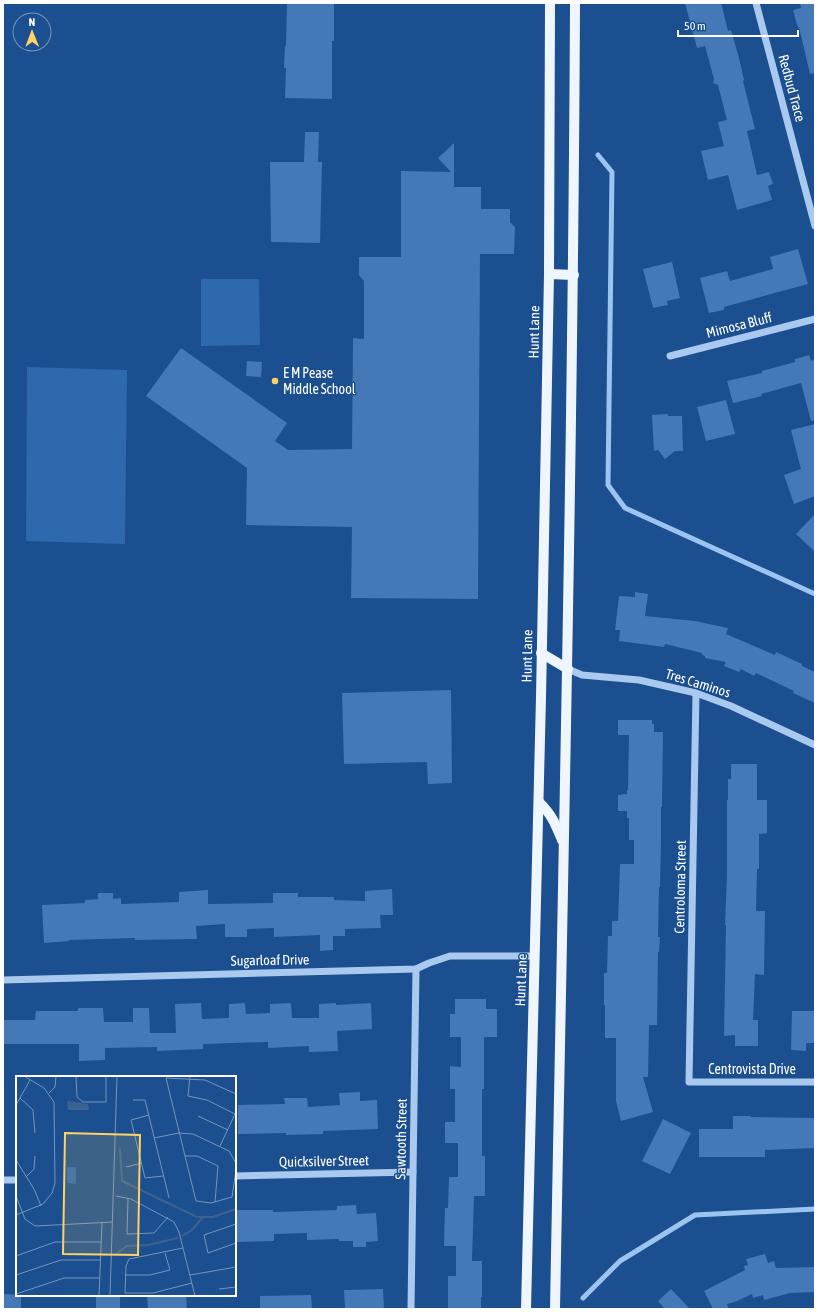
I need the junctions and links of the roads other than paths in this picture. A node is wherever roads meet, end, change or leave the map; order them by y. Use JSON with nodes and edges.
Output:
{"nodes":[{"id":1,"x":550,"y":3,"type":"edge"},
{"id":2,"x":575,"y":3,"type":"edge"},
{"id":3,"x":756,"y":3,"type":"edge"},
{"id":4,"x":815,"y":226,"type":"edge"},
{"id":5,"x":549,"y":274,"type":"junction"},
{"id":6,"x":574,"y":275,"type":"junction"},
{"id":7,"x":815,"y":319,"type":"edge"},
{"id":8,"x":670,"y":356,"type":"dead end"},
{"id":9,"x":541,"y":653,"type":"junction"},
{"id":10,"x":568,"y":669,"type":"junction"},
{"id":11,"x":696,"y":693,"type":"junction"},
{"id":12,"x":815,"y":745,"type":"edge"},
{"id":13,"x":539,"y":802,"type":"junction"},
{"id":14,"x":564,"y":845,"type":"junction"},
{"id":15,"x":536,"y":956,"type":"junction"},
{"id":16,"x":416,"y":970,"type":"junction"},
{"id":17,"x":3,"y":980,"type":"edge"},
{"id":18,"x":689,"y":1082,"type":"joint"},
{"id":19,"x":815,"y":1082,"type":"edge"},
{"id":20,"x":413,"y":1172,"type":"junction"},
{"id":21,"x":236,"y":1176,"type":"edge"},
{"id":22,"x":3,"y":1180,"type":"edge"},
{"id":23,"x":16,"y":1180,"type":"edge"},
{"id":24,"x":526,"y":1292,"type":"junction"},
{"id":25,"x":411,"y":1309,"type":"edge"},
{"id":26,"x":526,"y":1309,"type":"edge"},
{"id":27,"x":534,"y":1309,"type":"edge"},
{"id":28,"x":555,"y":1309,"type":"edge"}],
"edges":[{"from":1,"to":5,"type":"main road","name":"Hunt Lane"},
{"from":2,"to":6,"type":"main road"},
{"from":3,"to":4,"type":"street","name":"Redbud Trace"},
{"from":5,"to":6,"type":"main road"},
{"from":5,"to":9,"type":"main road","name":"Hunt Lane"},
{"from":6,"to":10,"type":"main road"},
{"from":7,"to":8,"type":"street","name":"Mimosa Bluff"},
{"from":9,"to":10,"type":"main road"},
{"from":9,"to":13,"type":"main road","name":"Hunt Lane"},
{"from":10,"to":11,"type":"street","name":"Tres Caminos"},
{"from":10,"to":14,"type":"main road"},
{"from":11,"to":12,"type":"street","name":"Tres Caminos"},
{"from":11,"to":18,"type":"street","name":"Centroloma Street"},
{"from":13,"to":14,"type":"main road"},
{"from":13,"to":15,"type":"main road","name":"Hunt Lane"},
{"from":14,"to":28,"type":"main road"},
{"from":15,"to":16,"type":"street","name":"Sugarloaf Drive"},
{"from":15,"to":24,"type":"main road","name":"Hunt Lane"},
{"from":16,"to":17,"type":"street","name":"Sugarloaf Drive"},
{"from":16,"to":20,"type":"street","name":"Sawtooth Street"},
{"from":18,"to":19,"type":"street","name":"Centrovista Drive"},
{"from":20,"to":21,"type":"street","name":"Quicksilver Street"},
{"from":20,"to":25,"type":"street","name":"Sawtooth Street"},
{"from":22,"to":23,"type":"street"},
{"from":24,"to":26,"type":"main road","name":"Hunt Lane"},
{"from":24,"to":27,"type":"main road"}]}
